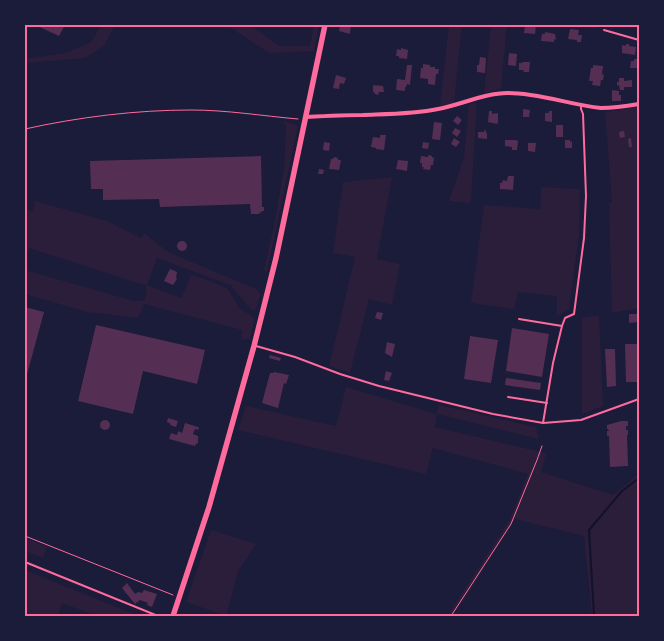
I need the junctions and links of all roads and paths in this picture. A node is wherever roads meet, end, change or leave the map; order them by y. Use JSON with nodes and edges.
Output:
{"nodes":[{"id":1,"x":325,"y":25,"type":"edge"},
{"id":2,"x":604,"y":30,"type":"dead end"},
{"id":3,"x":639,"y":40,"type":"edge"},
{"id":4,"x":639,"y":104,"type":"edge"},
{"id":5,"x":581,"y":105,"type":"junction"},
{"id":6,"x":306,"y":117,"type":"junction"},
{"id":7,"x":25,"y":129,"type":"edge"},
{"id":8,"x":519,"y":319,"type":"dead end"},
{"id":9,"x":562,"y":326,"type":"junction"},
{"id":10,"x":254,"y":346,"type":"junction"},
{"id":11,"x":508,"y":397,"type":"dead end"},
{"id":12,"x":639,"y":399,"type":"edge"},
{"id":13,"x":547,"y":403,"type":"junction"},
{"id":14,"x":543,"y":424,"type":"junction"},
{"id":15,"x":542,"y":446,"type":"dead end"},
{"id":16,"x":25,"y":536,"type":"edge"},
{"id":17,"x":25,"y":562,"type":"edge"},
{"id":18,"x":180,"y":598,"type":"junction"},
{"id":19,"x":158,"y":616,"type":"edge"},
{"id":20,"x":174,"y":616,"type":"edge"},
{"id":21,"x":451,"y":616,"type":"edge"}],
"edges":[{"from":1,"to":6,"type":"main road"},
{"from":2,"to":3,"type":"lane"},
{"from":4,"to":5,"type":"street"},
{"from":5,"to":6,"type":"street"},
{"from":5,"to":9,"type":"lane"},
{"from":6,"to":7,"type":"path"},
{"from":6,"to":10,"type":"main road"},
{"from":8,"to":9,"type":"lane"},
{"from":9,"to":13,"type":"lane"},
{"from":10,"to":14,"type":"lane"},
{"from":10,"to":18,"type":"main road"},
{"from":11,"to":13,"type":"lane"},
{"from":12,"to":14,"type":"lane"},
{"from":13,"to":14,"type":"lane"},
{"from":15,"to":21,"type":"path"},
{"from":16,"to":18,"type":"path"},
{"from":17,"to":19,"type":"lane"},
{"from":18,"to":20,"type":"main road"}]}
